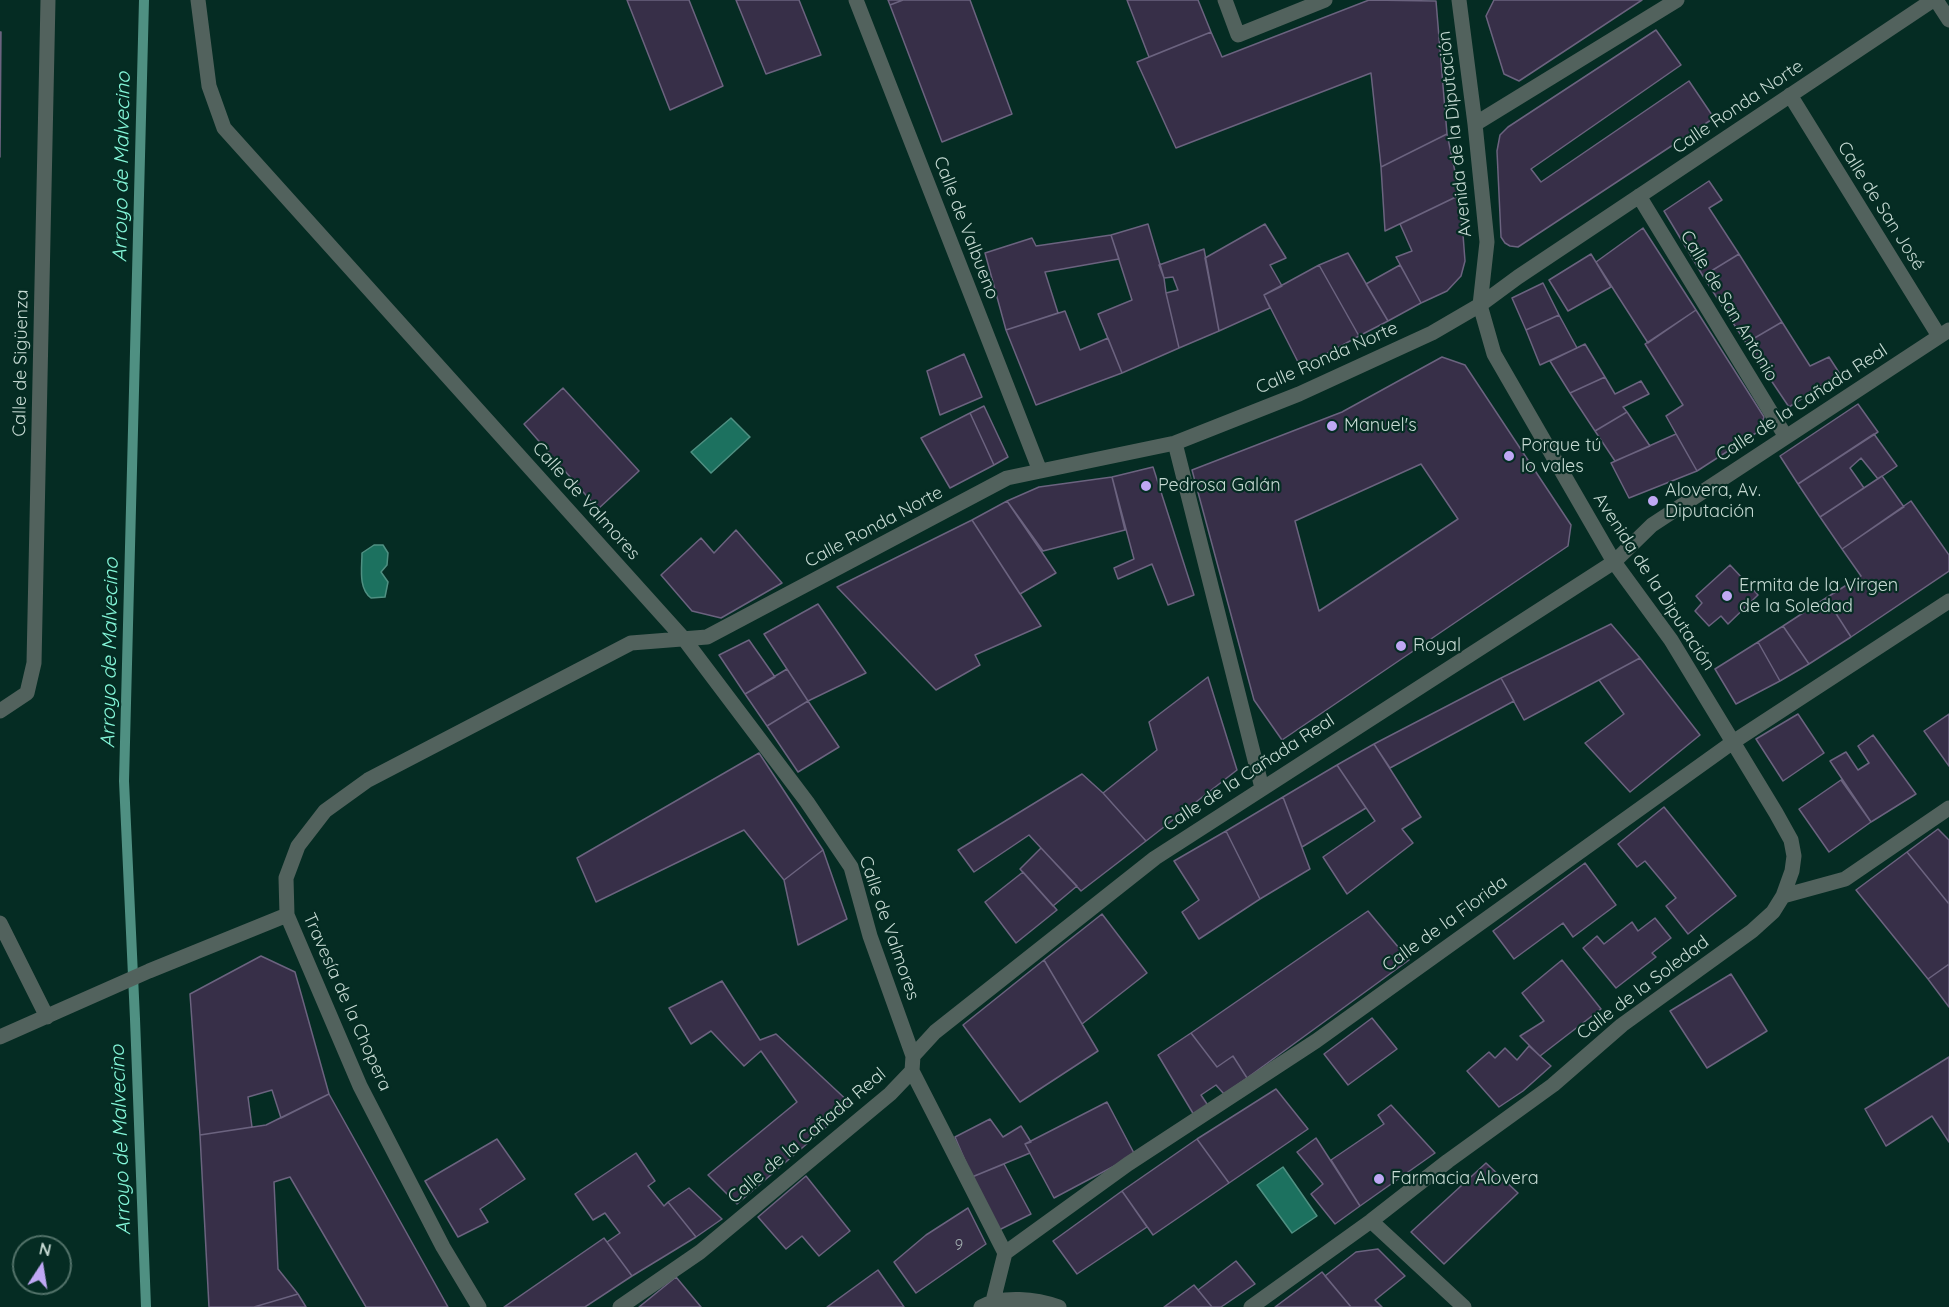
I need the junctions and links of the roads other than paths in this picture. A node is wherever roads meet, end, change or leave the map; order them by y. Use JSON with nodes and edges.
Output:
{"nodes":[{"id":1,"x":48,"y":0,"type":"edge"},
{"id":2,"x":198,"y":0,"type":"edge"},
{"id":3,"x":856,"y":0,"type":"edge"},
{"id":4,"x":1225,"y":0,"type":"edge"},
{"id":5,"x":1325,"y":0,"type":"edge"},
{"id":6,"x":1677,"y":0,"type":"edge"},
{"id":7,"x":1935,"y":0,"type":"edge"},
{"id":8,"x":1462,"y":2,"type":"edge"},
{"id":9,"x":1949,"y":20,"type":"edge"},
{"id":10,"x":1790,"y":95,"type":"junction"},
{"id":11,"x":1475,"y":124,"type":"junction"},
{"id":12,"x":1639,"y":196,"type":"junction"},
{"id":13,"x":1480,"y":305,"type":"junction"},
{"id":14,"x":1944,"y":333,"type":"edge"},
{"id":15,"x":1786,"y":437,"type":"junction"},
{"id":16,"x":1175,"y":443,"type":"junction"},
{"id":17,"x":1040,"y":471,"type":"junction"},
{"id":18,"x":1614,"y":562,"type":"junction"},
{"id":19,"x":1949,"y":601,"type":"edge"},
{"id":20,"x":684,"y":639,"type":"junction"},
{"id":21,"x":0,"y":711,"type":"edge"},
{"id":22,"x":1733,"y":742,"type":"junction"},
{"id":23,"x":1262,"y":788,"type":"junction"},
{"id":24,"x":1949,"y":808,"type":"edge"},
{"id":25,"x":1783,"y":896,"type":"junction"},
{"id":26,"x":287,"y":915,"type":"junction"},
{"id":27,"x":0,"y":923,"type":"edge"},
{"id":28,"x":47,"y":1017,"type":"junction"},
{"id":29,"x":0,"y":1037,"type":"edge"},
{"id":30,"x":913,"y":1056,"type":"junction"},
{"id":31,"x":912,"y":1071,"type":"junction"},
{"id":32,"x":1371,"y":1221,"type":"junction"},
{"id":33,"x":1005,"y":1253,"type":"junction"},
{"id":34,"x":987,"y":1304,"type":"edge"},
{"id":35,"x":479,"y":1307,"type":"edge"},
{"id":36,"x":620,"y":1307,"type":"edge"},
{"id":37,"x":1059,"y":1307,"type":"edge"},
{"id":38,"x":1251,"y":1307,"type":"edge"},
{"id":39,"x":1464,"y":1307,"type":"edge"}],
"edges":[{"from":1,"to":21,"type":"street","name":"Calle de Sigüenza"},
{"from":2,"to":20,"type":"street","name":"Calle de Valmores"},
{"from":3,"to":17,"type":"street","name":"Calle de Valbueno"},
{"from":4,"to":5,"type":"street"},
{"from":6,"to":11,"type":"street"},
{"from":7,"to":9,"type":"street"},
{"from":7,"to":10,"type":"street","name":"Calle Ronda Norte"},
{"from":8,"to":11,"type":"street","name":"Avenida de la Diputación"},
{"from":10,"to":12,"type":"street","name":"Calle Ronda Norte"},
{"from":10,"to":14,"type":"street","name":"Calle de San José"},
{"from":11,"to":13,"type":"street","name":"Avenida de la Diputación"},
{"from":12,"to":13,"type":"street","name":"Calle Ronda Norte"},
{"from":12,"to":15,"type":"street","name":"Calle de San Antonio"},
{"from":13,"to":16,"type":"street","name":"Calle Ronda Norte"},
{"from":13,"to":18,"type":"street","name":"Avenida de la Diputación"},
{"from":14,"to":15,"type":"street","name":"Calle de la Cañada Real"},
{"from":15,"to":18,"type":"street","name":"Calle de la Cañada Real"},
{"from":16,"to":17,"type":"street","name":"Calle Ronda Norte"},
{"from":16,"to":23,"type":"street"},
{"from":17,"to":20,"type":"street","name":"Calle Ronda Norte"},
{"from":18,"to":22,"type":"street","name":"Avenida de la Diputación"},
{"from":18,"to":23,"type":"street","name":"Calle de la Cañada Real"},
{"from":19,"to":22,"type":"street","name":"Calle de la Florida"},
{"from":20,"to":26,"type":"street","name":"Travesía de la Chopera"},
{"from":20,"to":30,"type":"street","name":"Calle de Valmores"},
{"from":22,"to":25,"type":"street","name":"Avenida de la Diputación"},
{"from":22,"to":33,"type":"street","name":"Calle de la Florida"},
{"from":23,"to":30,"type":"street","name":"Calle de la Cañada Real"},
{"from":24,"to":25,"type":"street"},
{"from":25,"to":32,"type":"street","name":"Calle de la Soledad"},
{"from":26,"to":28,"type":"street"},
{"from":26,"to":35,"type":"street","name":"Travesía de la Chopera"},
{"from":27,"to":28,"type":"street"},
{"from":28,"to":29,"type":"street"},
{"from":30,"to":31,"type":"street","name":"Calle de la Cañada Real"},
{"from":31,"to":33,"type":"street"},
{"from":31,"to":36,"type":"street","name":"Calle de la Cañada Real"},
{"from":32,"to":38,"type":"street","name":"Calle de la Soledad"},
{"from":32,"to":39,"type":"street"},
{"from":33,"to":34,"type":"street"},
{"from":34,"to":37,"type":"street"}]}
